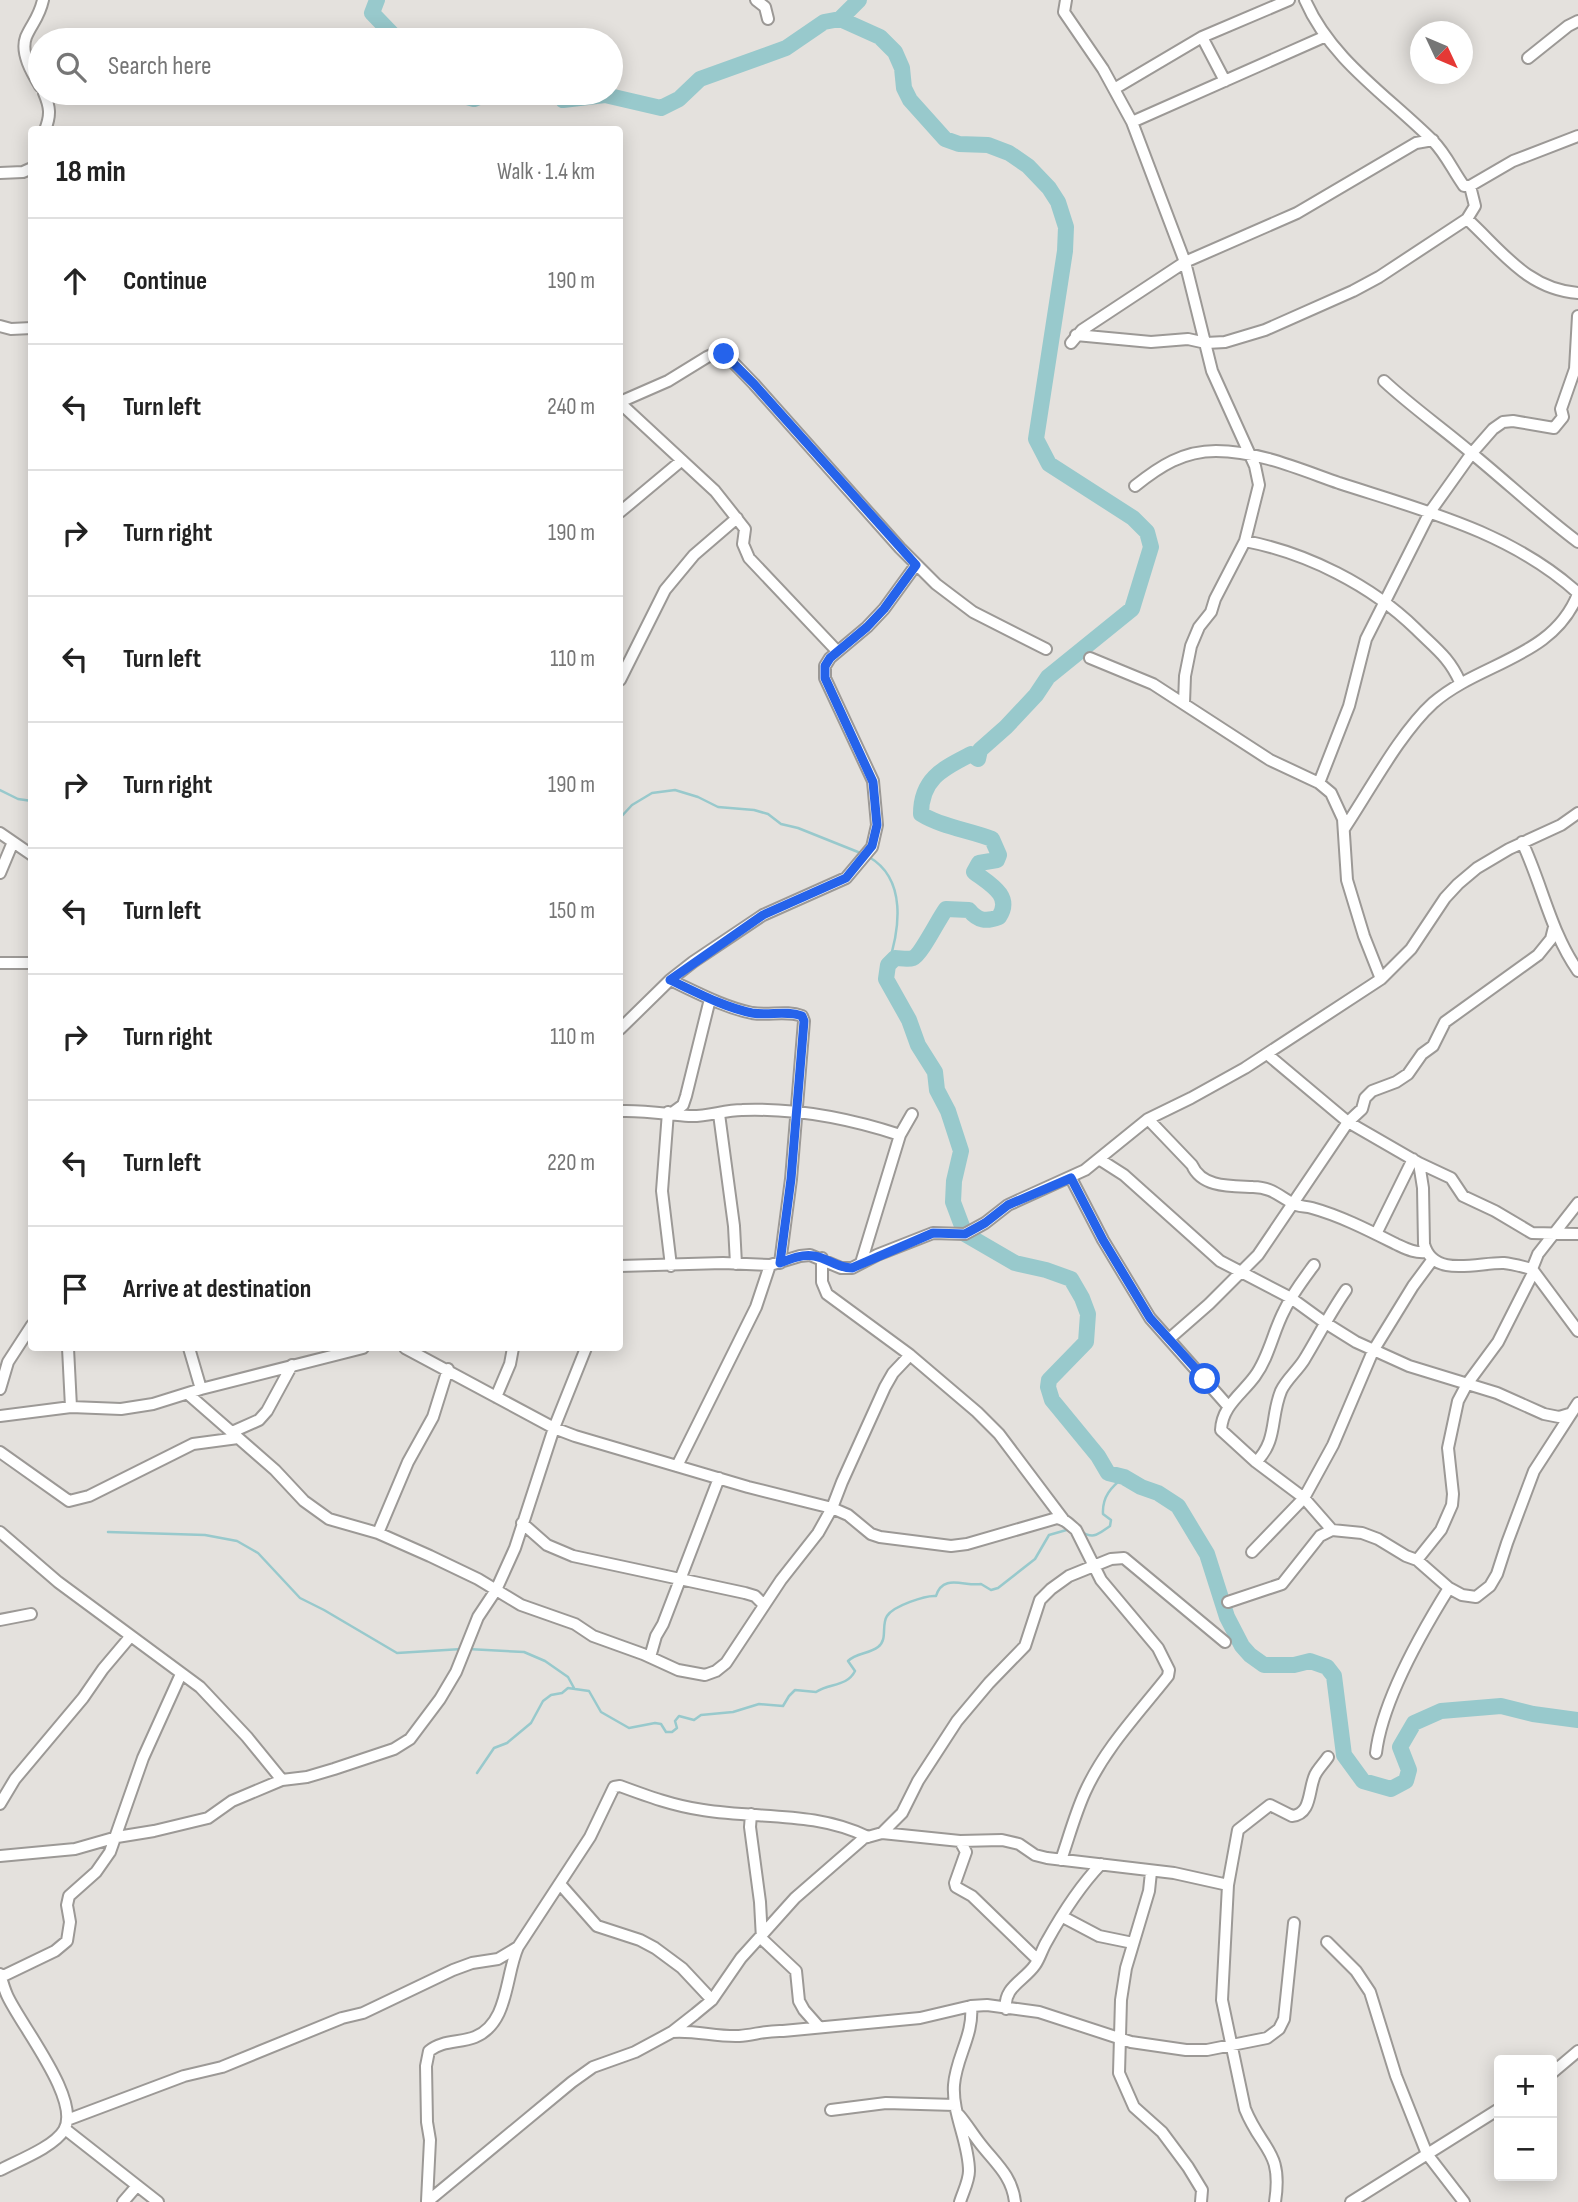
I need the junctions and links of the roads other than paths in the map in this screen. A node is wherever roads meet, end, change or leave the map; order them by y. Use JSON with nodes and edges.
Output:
{"nodes":[{"id":1,"x":43,"y":0,"type":"edge"},
{"id":2,"x":756,"y":0,"type":"edge"},
{"id":3,"x":1066,"y":0,"type":"edge"},
{"id":4,"x":1289,"y":0,"type":"edge"},
{"id":5,"x":1305,"y":0,"type":"edge"},
{"id":6,"x":768,"y":19,"type":"dead end"},
{"id":7,"x":1578,"y":21,"type":"edge"},
{"id":8,"x":32,"y":28,"type":"edge"},
{"id":9,"x":28,"y":34,"type":"edge"},
{"id":10,"x":1326,"y":36,"type":"junction"},
{"id":11,"x":1202,"y":37,"type":"junction"},
{"id":12,"x":1528,"y":58,"type":"dead end"},
{"id":13,"x":28,"y":62,"type":"edge"},
{"id":14,"x":1225,"y":81,"type":"junction"},
{"id":15,"x":1114,"y":89,"type":"junction"},
{"id":16,"x":49,"y":105,"type":"edge"},
{"id":17,"x":1132,"y":122,"type":"junction"},
{"id":18,"x":47,"y":126,"type":"edge"},
{"id":19,"x":1578,"y":136,"type":"edge"},
{"id":20,"x":1433,"y":140,"type":"junction"},
{"id":21,"x":28,"y":170,"type":"edge"},
{"id":22,"x":0,"y":173,"type":"edge"},
{"id":23,"x":1469,"y":186,"type":"junction"},
{"id":24,"x":1466,"y":219,"type":"junction"},
{"id":25,"x":1185,"y":262,"type":"junction"},
{"id":26,"x":1578,"y":293,"type":"edge"},
{"id":27,"x":1578,"y":317,"type":"edge"},
{"id":28,"x":0,"y":326,"type":"edge"},
{"id":29,"x":28,"y":328,"type":"edge"},
{"id":30,"x":1206,"y":343,"type":"junction"},
{"id":31,"x":1384,"y":381,"type":"dead end"},
{"id":32,"x":1566,"y":397,"type":"junction"},
{"id":33,"x":623,"y":401,"type":"edge"},
{"id":34,"x":1578,"y":402,"type":"edge"},
{"id":35,"x":623,"y":405,"type":"edge"},
{"id":36,"x":1472,"y":453,"type":"junction"},
{"id":37,"x":1250,"y":454,"type":"junction"},
{"id":38,"x":681,"y":461,"type":"junction"},
{"id":39,"x":1135,"y":486,"type":"dead end"},
{"id":40,"x":623,"y":509,"type":"edge"},
{"id":41,"x":1430,"y":512,"type":"junction"},
{"id":42,"x":737,"y":518,"type":"junction"},
{"id":43,"x":1245,"y":541,"type":"junction"},
{"id":44,"x":1578,"y":542,"type":"edge"},
{"id":45,"x":916,"y":565,"type":"junction"},
{"id":46,"x":1578,"y":593,"type":"edge"},
{"id":47,"x":1384,"y":600,"type":"junction"},
{"id":48,"x":1575,"y":609,"type":"edge"},
{"id":49,"x":1046,"y":649,"type":"dead end"},
{"id":50,"x":837,"y":651,"type":"junction"},
{"id":51,"x":1090,"y":658,"type":"dead end"},
{"id":52,"x":623,"y":674,"type":"edge"},
{"id":53,"x":1461,"y":682,"type":"junction"},
{"id":54,"x":1184,"y":704,"type":"junction"},
{"id":55,"x":1319,"y":783,"type":"junction"},
{"id":56,"x":1578,"y":813,"type":"edge"},
{"id":57,"x":1344,"y":829,"type":"junction"},
{"id":58,"x":0,"y":833,"type":"edge"},
{"id":59,"x":13,"y":842,"type":"junction"},
{"id":60,"x":1522,"y":842,"type":"junction"},
{"id":61,"x":28,"y":852,"type":"edge"},
{"id":62,"x":0,"y":873,"type":"edge"},
{"id":63,"x":1554,"y":927,"type":"junction"},
{"id":64,"x":0,"y":963,"type":"edge"},
{"id":65,"x":28,"y":964,"type":"edge"},
{"id":66,"x":1578,"y":971,"type":"edge"},
{"id":67,"x":1381,"y":979,"type":"junction"},
{"id":68,"x":670,"y":980,"type":"junction"},
{"id":69,"x":710,"y":999,"type":"junction"},
{"id":70,"x":623,"y":1026,"type":"edge"},
{"id":71,"x":1268,"y":1054,"type":"junction"},
{"id":72,"x":623,"y":1111,"type":"edge"},
{"id":73,"x":797,"y":1111,"type":"junction"},
{"id":74,"x":670,"y":1113,"type":"junction"},
{"id":75,"x":719,"y":1114,"type":"junction"},
{"id":76,"x":912,"y":1115,"type":"dead end"},
{"id":77,"x":1148,"y":1119,"type":"junction"},
{"id":78,"x":1348,"y":1122,"type":"junction"},
{"id":79,"x":900,"y":1135,"type":"junction"},
{"id":80,"x":1099,"y":1159,"type":"junction"},
{"id":81,"x":1416,"y":1161,"type":"junction"},
{"id":82,"x":1071,"y":1178,"type":"junction"},
{"id":83,"x":1578,"y":1203,"type":"edge"},
{"id":84,"x":1294,"y":1205,"type":"junction"},
{"id":85,"x":1553,"y":1233,"type":"junction"},
{"id":86,"x":1376,"y":1234,"type":"junction"},
{"id":87,"x":1578,"y":1234,"type":"edge"},
{"id":88,"x":1430,"y":1256,"type":"junction"},
{"id":89,"x":821,"y":1258,"type":"junction"},
{"id":90,"x":736,"y":1264,"type":"junction"},
{"id":91,"x":775,"y":1264,"type":"junction"},
{"id":92,"x":861,"y":1264,"type":"junction"},
{"id":93,"x":1314,"y":1265,"type":"dead end"},
{"id":94,"x":623,"y":1266,"type":"edge"},
{"id":95,"x":671,"y":1266,"type":"junction"},
{"id":96,"x":1533,"y":1271,"type":"junction"},
{"id":97,"x":1243,"y":1272,"type":"junction"},
{"id":98,"x":1346,"y":1290,"type":"dead end"},
{"id":99,"x":1291,"y":1298,"type":"junction"},
{"id":100,"x":1324,"y":1322,"type":"junction"},
{"id":101,"x":28,"y":1331,"type":"edge"},
{"id":102,"x":1578,"y":1331,"type":"edge"},
{"id":103,"x":1169,"y":1339,"type":"junction"},
{"id":104,"x":68,"y":1351,"type":"edge"},
{"id":105,"x":190,"y":1351,"type":"edge"},
{"id":106,"x":350,"y":1351,"type":"edge"},
{"id":107,"x":411,"y":1351,"type":"edge"},
{"id":108,"x":512,"y":1351,"type":"edge"},
{"id":109,"x":585,"y":1351,"type":"edge"},
{"id":110,"x":1373,"y":1351,"type":"junction"},
{"id":111,"x":910,"y":1355,"type":"junction"},
{"id":112,"x":292,"y":1365,"type":"junction"},
{"id":113,"x":448,"y":1369,"type":"junction"},
{"id":114,"x":1467,"y":1384,"type":"junction"},
{"id":115,"x":0,"y":1389,"type":"edge"},
{"id":116,"x":201,"y":1389,"type":"junction"},
{"id":117,"x":188,"y":1394,"type":"junction"},
{"id":118,"x":496,"y":1397,"type":"junction"},
{"id":119,"x":1578,"y":1403,"type":"edge"},
{"id":120,"x":1228,"y":1406,"type":"junction"},
{"id":121,"x":71,"y":1407,"type":"junction"},
{"id":122,"x":1569,"y":1414,"type":"junction"},
{"id":123,"x":0,"y":1416,"type":"edge"},
{"id":124,"x":554,"y":1428,"type":"junction"},
{"id":125,"x":235,"y":1435,"type":"junction"},
{"id":126,"x":0,"y":1452,"type":"edge"},
{"id":127,"x":1256,"y":1462,"type":"junction"},
{"id":128,"x":677,"y":1466,"type":"junction"},
{"id":129,"x":719,"y":1478,"type":"junction"},
{"id":130,"x":1304,"y":1498,"type":"junction"},
{"id":131,"x":832,"y":1508,"type":"junction"},
{"id":132,"x":1063,"y":1519,"type":"junction"},
{"id":133,"x":522,"y":1523,"type":"junction"},
{"id":134,"x":1332,"y":1530,"type":"junction"},
{"id":135,"x":0,"y":1532,"type":"edge"},
{"id":136,"x":378,"y":1533,"type":"junction"},
{"id":137,"x":1252,"y":1552,"type":"dead end"},
{"id":138,"x":1417,"y":1560,"type":"junction"},
{"id":139,"x":1094,"y":1567,"type":"junction"},
{"id":140,"x":679,"y":1579,"type":"junction"},
{"id":141,"x":1449,"y":1588,"type":"junction"},
{"id":142,"x":496,"y":1590,"type":"junction"},
{"id":143,"x":1228,"y":1602,"type":"dead end"},
{"id":144,"x":764,"y":1605,"type":"junction"},
{"id":145,"x":31,"y":1614,"type":"dead end"},
{"id":146,"x":0,"y":1620,"type":"edge"},
{"id":147,"x":130,"y":1637,"type":"junction"},
{"id":148,"x":1225,"y":1642,"type":"dead end"},
{"id":149,"x":650,"y":1657,"type":"junction"},
{"id":150,"x":180,"y":1674,"type":"junction"},
{"id":151,"x":1376,"y":1753,"type":"dead end"},
{"id":152,"x":1328,"y":1757,"type":"dead end"},
{"id":153,"x":282,"y":1780,"type":"junction"},
{"id":154,"x":0,"y":1804,"type":"edge"},
{"id":155,"x":751,"y":1814,"type":"junction"},
{"id":156,"x":882,"y":1833,"type":"junction"},
{"id":157,"x":868,"y":1836,"type":"junction"},
{"id":158,"x":117,"y":1837,"type":"junction"},
{"id":159,"x":961,"y":1841,"type":"junction"},
{"id":160,"x":0,"y":1856,"type":"edge"},
{"id":161,"x":1061,"y":1860,"type":"junction"},
{"id":162,"x":1101,"y":1864,"type":"junction"},
{"id":163,"x":1151,"y":1872,"type":"junction"},
{"id":164,"x":560,"y":1884,"type":"junction"},
{"id":165,"x":1228,"y":1885,"type":"junction"},
{"id":166,"x":1063,"y":1917,"type":"junction"},
{"id":167,"x":1294,"y":1923,"type":"dead end"},
{"id":168,"x":761,"y":1934,"type":"junction"},
{"id":169,"x":1327,"y":1942,"type":"dead end"},
{"id":170,"x":1133,"y":1943,"type":"junction"},
{"id":171,"x":518,"y":1947,"type":"junction"},
{"id":172,"x":1038,"y":1960,"type":"junction"},
{"id":173,"x":0,"y":1976,"type":"edge"},
{"id":174,"x":712,"y":2000,"type":"junction"},
{"id":175,"x":971,"y":2006,"type":"junction"},
{"id":176,"x":1006,"y":2009,"type":"junction"},
{"id":177,"x":819,"y":2026,"type":"junction"},
{"id":178,"x":672,"y":2032,"type":"junction"},
{"id":179,"x":1120,"y":2039,"type":"junction"},
{"id":180,"x":1233,"y":2046,"type":"junction"},
{"id":181,"x":1578,"y":2051,"type":"edge"},
{"id":182,"x":1557,"y":2069,"type":"edge"},
{"id":183,"x":955,"y":2107,"type":"junction"},
{"id":184,"x":831,"y":2110,"type":"dead end"},
{"id":185,"x":1494,"y":2112,"type":"edge"},
{"id":186,"x":66,"y":2125,"type":"junction"},
{"id":187,"x":1427,"y":2154,"type":"junction"},
{"id":188,"x":0,"y":2170,"type":"edge"},
{"id":189,"x":136,"y":2187,"type":"junction"},
{"id":190,"x":1272,"y":2200,"type":"edge"},
{"id":191,"x":123,"y":2202,"type":"edge"},
{"id":192,"x":158,"y":2202,"type":"edge"},
{"id":193,"x":427,"y":2202,"type":"edge"},
{"id":194,"x":960,"y":2202,"type":"edge"},
{"id":195,"x":1015,"y":2202,"type":"edge"},
{"id":196,"x":1202,"y":2202,"type":"edge"},
{"id":197,"x":1351,"y":2202,"type":"edge"},
{"id":198,"x":1464,"y":2202,"type":"edge"}],
"edges":[{"from":1,"to":8,"type":"street"},
{"from":2,"to":6,"type":"street"},
{"from":3,"to":15,"type":"street"},
{"from":4,"to":11,"type":"street"},
{"from":5,"to":10,"type":"street"},
{"from":7,"to":12,"type":"street"},
{"from":9,"to":13,"type":"street"},
{"from":10,"to":14,"type":"street"},
{"from":10,"to":20,"type":"street"},
{"from":11,"to":14,"type":"street"},
{"from":11,"to":15,"type":"street"},
{"from":14,"to":17,"type":"street"},
{"from":15,"to":17,"type":"street"},
{"from":16,"to":18,"type":"street"},
{"from":17,"to":25,"type":"street"},
{"from":19,"to":23,"type":"street"},
{"from":20,"to":23,"type":"street"},
{"from":20,"to":25,"type":"street"},
{"from":21,"to":22,"type":"street"},
{"from":23,"to":24,"type":"street"},
{"from":24,"to":26,"type":"street"},
{"from":24,"to":30,"type":"street"},
{"from":25,"to":30,"type":"street"},
{"from":25,"to":30,"type":"street"},
{"from":27,"to":32,"type":"street"},
{"from":28,"to":29,"type":"street"},
{"from":30,"to":37,"type":"street"},
{"from":31,"to":36,"type":"street"},
{"from":32,"to":34,"type":"street"},
{"from":32,"to":36,"type":"street"},
{"from":33,"to":45,"type":"street"},
{"from":35,"to":38,"type":"street"},
{"from":36,"to":41,"type":"street"},
{"from":36,"to":44,"type":"street"},
{"from":37,"to":39,"type":"street"},
{"from":37,"to":41,"type":"street"},
{"from":37,"to":43,"type":"street"},
{"from":38,"to":40,"type":"street"},
{"from":38,"to":42,"type":"street"},
{"from":41,"to":46,"type":"street"},
{"from":41,"to":47,"type":"street"},
{"from":42,"to":50,"type":"street"},
{"from":42,"to":52,"type":"street"},
{"from":43,"to":47,"type":"street"},
{"from":43,"to":54,"type":"street"},
{"from":45,"to":49,"type":"street"},
{"from":45,"to":50,"type":"street"},
{"from":46,"to":48,"type":"street"},
{"from":47,"to":53,"type":"street"},
{"from":47,"to":55,"type":"street"},
{"from":48,"to":53,"type":"street"},
{"from":50,"to":68,"type":"street"},
{"from":51,"to":54,"type":"street"},
{"from":53,"to":57,"type":"street"},
{"from":54,"to":55,"type":"street"},
{"from":55,"to":57,"type":"street"},
{"from":56,"to":60,"type":"street"},
{"from":57,"to":67,"type":"street"},
{"from":58,"to":59,"type":"street"},
{"from":59,"to":61,"type":"street"},
{"from":59,"to":62,"type":"street"},
{"from":60,"to":63,"type":"street"},
{"from":60,"to":67,"type":"street"},
{"from":63,"to":66,"type":"street"},
{"from":63,"to":78,"type":"street"},
{"from":64,"to":65,"type":"street"},
{"from":67,"to":71,"type":"street"},
{"from":68,"to":69,"type":"street"},
{"from":68,"to":70,"type":"street"},
{"from":69,"to":73,"type":"street"},
{"from":69,"to":74,"type":"street"},
{"from":71,"to":77,"type":"street"},
{"from":71,"to":78,"type":"street"},
{"from":72,"to":74,"type":"street"},
{"from":73,"to":75,"type":"street"},
{"from":73,"to":79,"type":"street"},
{"from":73,"to":91,"type":"street"},
{"from":74,"to":75,"type":"street"},
{"from":74,"to":95,"type":"street"},
{"from":75,"to":90,"type":"street"},
{"from":76,"to":79,"type":"street"},
{"from":77,"to":80,"type":"street"},
{"from":77,"to":84,"type":"street"},
{"from":78,"to":81,"type":"street"},
{"from":78,"to":84,"type":"street"},
{"from":79,"to":92,"type":"street"},
{"from":80,"to":82,"type":"street"},
{"from":80,"to":97,"type":"street"},
{"from":81,"to":85,"type":"street"},
{"from":81,"to":86,"type":"street"},
{"from":81,"to":88,"type":"street"},
{"from":82,"to":92,"type":"street"},
{"from":82,"to":103,"type":"street"},
{"from":83,"to":85,"type":"street"},
{"from":84,"to":86,"type":"street"},
{"from":84,"to":97,"type":"street"},
{"from":85,"to":87,"type":"street"},
{"from":85,"to":96,"type":"street"},
{"from":86,"to":88,"type":"street"},
{"from":88,"to":96,"type":"street"},
{"from":88,"to":110,"type":"street"},
{"from":89,"to":91,"type":"street"},
{"from":89,"to":92,"type":"street"},
{"from":89,"to":111,"type":"street"},
{"from":90,"to":91,"type":"street"},
{"from":90,"to":95,"type":"street"},
{"from":91,"to":128,"type":"street"},
{"from":93,"to":99,"type":"street"},
{"from":94,"to":95,"type":"street"},
{"from":96,"to":102,"type":"street"},
{"from":96,"to":114,"type":"street"},
{"from":97,"to":99,"type":"street"},
{"from":97,"to":103,"type":"street"},
{"from":98,"to":100,"type":"street"},
{"from":99,"to":100,"type":"street"},
{"from":99,"to":120,"type":"street"},
{"from":100,"to":110,"type":"street"},
{"from":100,"to":127,"type":"street"},
{"from":101,"to":115,"type":"street"},
{"from":103,"to":120,"type":"street"},
{"from":104,"to":121,"type":"street"},
{"from":105,"to":116,"type":"street"},
{"from":106,"to":112,"type":"street"},
{"from":107,"to":113,"type":"street"},
{"from":108,"to":118,"type":"street"},
{"from":109,"to":124,"type":"street"},
{"from":110,"to":114,"type":"street"},
{"from":110,"to":130,"type":"street"},
{"from":111,"to":131,"type":"street"},
{"from":111,"to":132,"type":"street"},
{"from":112,"to":116,"type":"street"},
{"from":112,"to":125,"type":"street"},
{"from":113,"to":118,"type":"street"},
{"from":113,"to":136,"type":"street"},
{"from":114,"to":122,"type":"street"},
{"from":114,"to":138,"type":"street"},
{"from":116,"to":117,"type":"street"},
{"from":117,"to":121,"type":"street"},
{"from":117,"to":125,"type":"street"},
{"from":118,"to":124,"type":"street"},
{"from":119,"to":122,"type":"street"},
{"from":120,"to":127,"type":"street"},
{"from":121,"to":123,"type":"street"},
{"from":122,"to":141,"type":"street"},
{"from":124,"to":128,"type":"street"},
{"from":124,"to":133,"type":"street"},
{"from":125,"to":126,"type":"street"},
{"from":125,"to":136,"type":"street"},
{"from":127,"to":130,"type":"street"},
{"from":128,"to":129,"type":"street"},
{"from":129,"to":131,"type":"street"},
{"from":129,"to":140,"type":"street"},
{"from":130,"to":134,"type":"street"},
{"from":130,"to":137,"type":"street"},
{"from":131,"to":132,"type":"street"},
{"from":131,"to":144,"type":"street"},
{"from":132,"to":139,"type":"street"},
{"from":133,"to":140,"type":"street"},
{"from":133,"to":142,"type":"street"},
{"from":134,"to":138,"type":"street"},
{"from":134,"to":143,"type":"street"},
{"from":135,"to":147,"type":"street"},
{"from":136,"to":142,"type":"street"},
{"from":138,"to":141,"type":"street"},
{"from":139,"to":148,"type":"street"},
{"from":139,"to":156,"type":"street"},
{"from":139,"to":161,"type":"street"},
{"from":140,"to":144,"type":"street"},
{"from":140,"to":149,"type":"street"},
{"from":141,"to":151,"type":"street"},
{"from":142,"to":149,"type":"street"},
{"from":142,"to":153,"type":"street"},
{"from":144,"to":149,"type":"street"},
{"from":145,"to":146,"type":"street"},
{"from":147,"to":150,"type":"street"},
{"from":147,"to":154,"type":"street"},
{"from":150,"to":153,"type":"street"},
{"from":150,"to":158,"type":"street"},
{"from":152,"to":165,"type":"street"},
{"from":153,"to":158,"type":"street"},
{"from":155,"to":157,"type":"street"},
{"from":155,"to":164,"type":"street"},
{"from":155,"to":168,"type":"street"},
{"from":156,"to":157,"type":"street"},
{"from":156,"to":159,"type":"street"},
{"from":157,"to":168,"type":"street"},
{"from":158,"to":160,"type":"street"},
{"from":158,"to":173,"type":"street"},
{"from":159,"to":161,"type":"street"},
{"from":159,"to":172,"type":"street"},
{"from":161,"to":162,"type":"street"},
{"from":162,"to":163,"type":"street"},
{"from":162,"to":166,"type":"street"},
{"from":163,"to":165,"type":"street"},
{"from":163,"to":170,"type":"street"},
{"from":164,"to":171,"type":"street"},
{"from":164,"to":174,"type":"street"},
{"from":165,"to":180,"type":"street"},
{"from":166,"to":170,"type":"street"},
{"from":166,"to":172,"type":"street"},
{"from":167,"to":180,"type":"street"},
{"from":168,"to":174,"type":"street"},
{"from":168,"to":177,"type":"street"},
{"from":169,"to":187,"type":"street"},
{"from":170,"to":179,"type":"street"},
{"from":171,"to":186,"type":"street"},
{"from":171,"to":193,"type":"street"},
{"from":172,"to":176,"type":"street"},
{"from":173,"to":186,"type":"street"},
{"from":174,"to":178,"type":"street"},
{"from":175,"to":176,"type":"street"},
{"from":175,"to":177,"type":"street"},
{"from":175,"to":183,"type":"street"},
{"from":176,"to":179,"type":"street"},
{"from":177,"to":178,"type":"street"},
{"from":178,"to":193,"type":"street"},
{"from":179,"to":180,"type":"street"},
{"from":179,"to":196,"type":"street"},
{"from":180,"to":190,"type":"street"},
{"from":181,"to":182,"type":"street"},
{"from":183,"to":184,"type":"street"},
{"from":183,"to":194,"type":"street"},
{"from":183,"to":195,"type":"street"},
{"from":185,"to":187,"type":"street"},
{"from":186,"to":188,"type":"street"},
{"from":186,"to":189,"type":"street"},
{"from":187,"to":197,"type":"street"},
{"from":187,"to":198,"type":"street"},
{"from":189,"to":191,"type":"street"},
{"from":189,"to":192,"type":"street"}]}
